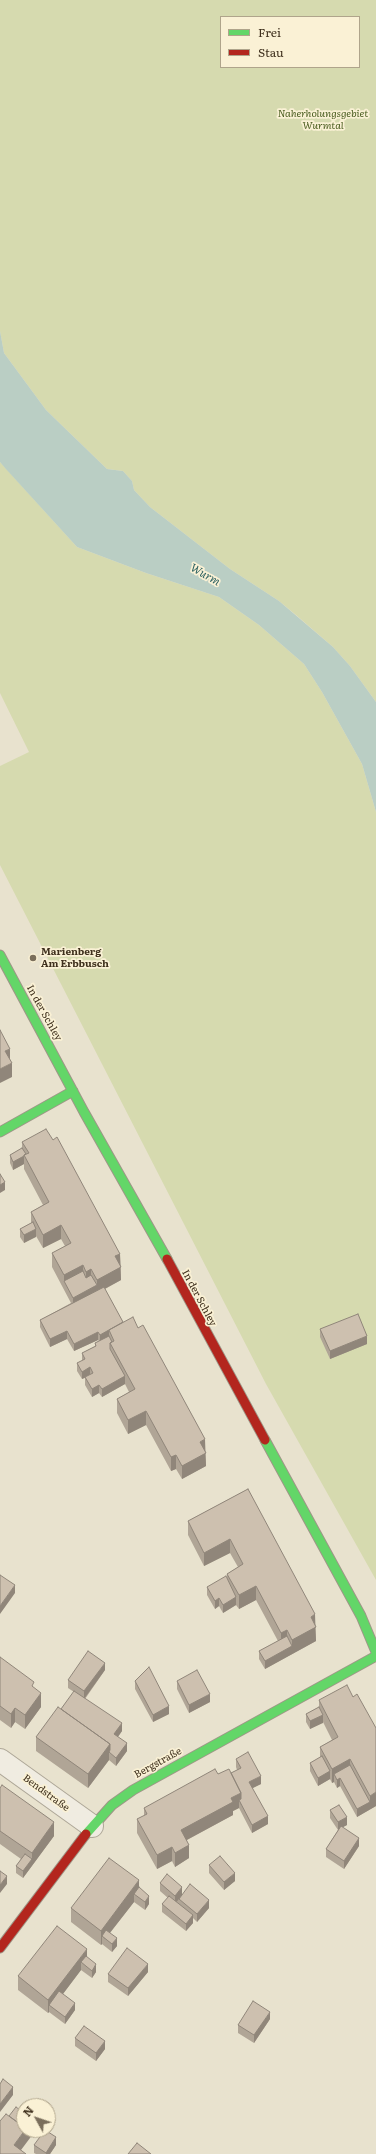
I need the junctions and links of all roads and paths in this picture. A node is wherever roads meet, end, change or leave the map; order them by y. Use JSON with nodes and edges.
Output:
{"nodes":[{"id":1,"x":0,"y":955,"type":"edge"},
{"id":2,"x":73,"y":1091,"type":"junction"},
{"id":3,"x":0,"y":1132,"type":"edge"},
{"id":4,"x":376,"y":1652,"type":"edge"},
{"id":5,"x":376,"y":1656,"type":"edge"},
{"id":6,"x":0,"y":1760,"type":"edge"},
{"id":7,"x":92,"y":1826,"type":"junction"},
{"id":8,"x":0,"y":1948,"type":"edge"}],
"edges":[{"from":1,"to":2,"type":"street","name":"In der Schley"},
{"from":2,"to":3,"type":"street"},
{"from":2,"to":4,"type":"street","name":"In der Schley"},
{"from":5,"to":7,"type":"street","name":"Bergstraße"},
{"from":6,"to":7,"type":"street","name":"Bendstraße"},
{"from":7,"to":8,"type":"street","name":"Bergstraße"}]}
